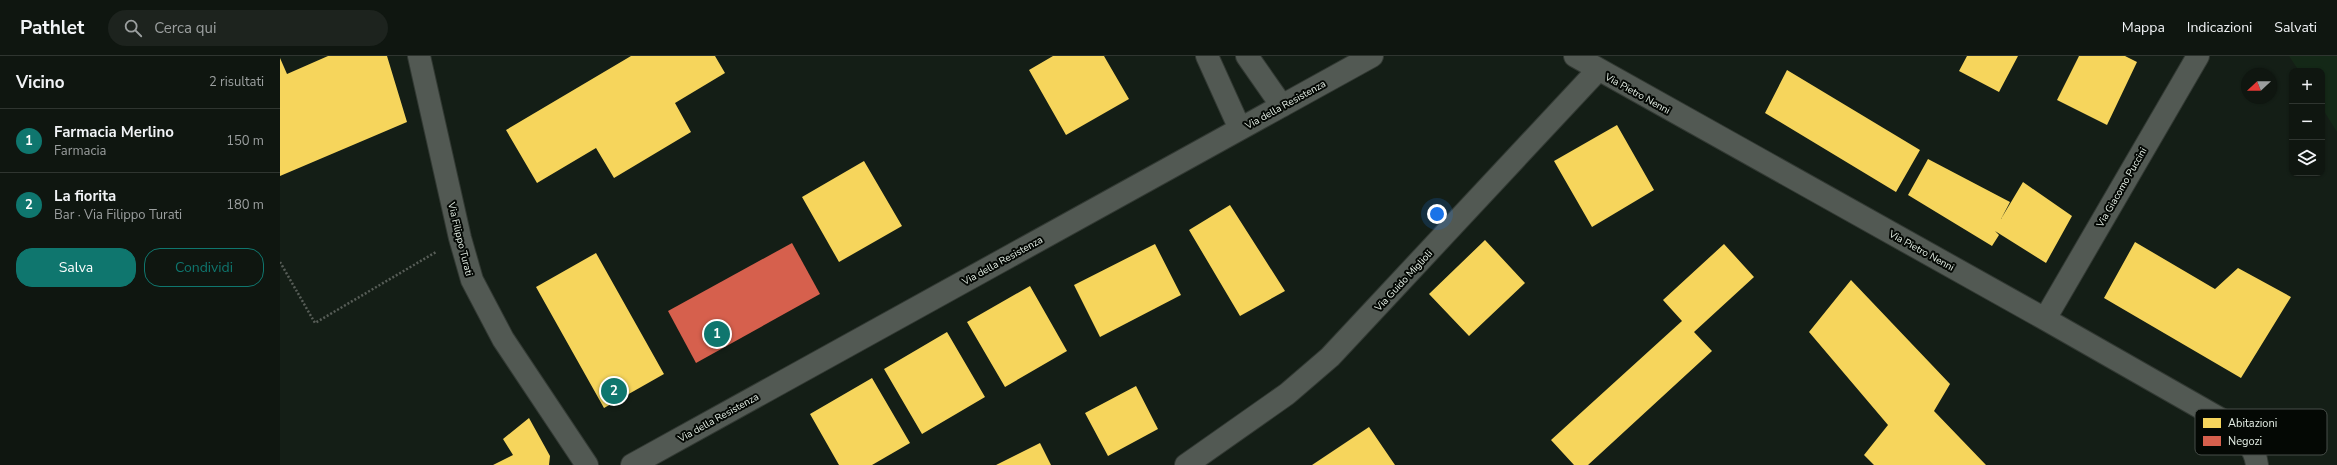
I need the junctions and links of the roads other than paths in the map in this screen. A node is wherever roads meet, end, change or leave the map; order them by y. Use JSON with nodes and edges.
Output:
{"nodes":[{"id":1,"x":419,"y":56,"type":"edge"},
{"id":2,"x":1207,"y":56,"type":"edge"},
{"id":3,"x":1247,"y":56,"type":"edge"},
{"id":4,"x":1372,"y":56,"type":"edge"},
{"id":5,"x":1575,"y":56,"type":"edge"},
{"id":6,"x":2198,"y":56,"type":"edge"},
{"id":7,"x":1598,"y":70,"type":"junction"},
{"id":8,"x":1282,"y":106,"type":"junction"},
{"id":9,"x":1240,"y":129,"type":"junction"},
{"id":10,"x":2045,"y":318,"type":"junction"},
{"id":11,"x":2203,"y":409,"type":"edge"},
{"id":12,"x":587,"y":465,"type":"edge"},
{"id":13,"x":632,"y":465,"type":"edge"},
{"id":14,"x":1186,"y":465,"type":"edge"}],
"edges":[{"from":1,"to":12,"type":"street","name":"Via Filippo Turati"},
{"from":2,"to":9,"type":"street"},
{"from":3,"to":8,"type":"street"},
{"from":4,"to":8,"type":"street","name":"Via della Resistenza"},
{"from":5,"to":7,"type":"street","name":"Via Pietro Nenni"},
{"from":6,"to":10,"type":"street","name":"Via Giacomo Puccini"},
{"from":7,"to":10,"type":"street","name":"Via Pietro Nenni"},
{"from":7,"to":14,"type":"street","name":"Via Guido Miglioli"},
{"from":8,"to":9,"type":"street","name":"Via della Resistenza"},
{"from":9,"to":13,"type":"street","name":"Via della Resistenza"},
{"from":10,"to":11,"type":"street","name":"Via Pietro Nenni"}]}
